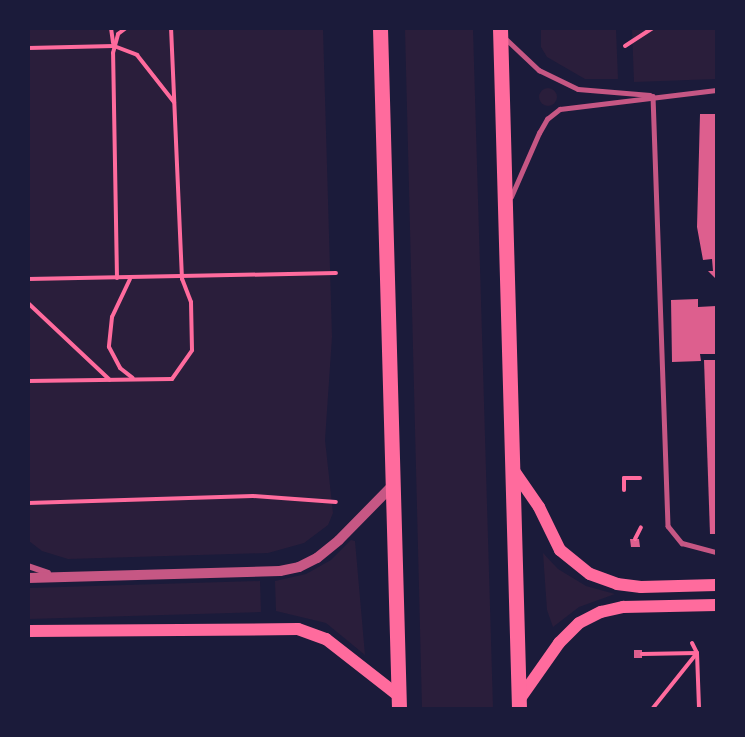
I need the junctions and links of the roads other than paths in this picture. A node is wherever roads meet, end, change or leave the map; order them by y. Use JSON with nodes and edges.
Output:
{"nodes":[{"id":1,"x":380,"y":28,"type":"edge"},
{"id":2,"x":500,"y":30,"type":"edge"},
{"id":3,"x":717,"y":90,"type":"edge"},
{"id":4,"x":653,"y":96,"type":"junction"},
{"id":5,"x":505,"y":214,"type":"junction"},
{"id":6,"x":512,"y":468,"type":"junction"},
{"id":7,"x":393,"y":485,"type":"junction"},
{"id":8,"x":717,"y":552,"type":"edge"},
{"id":9,"x":28,"y":566,"type":"edge"},
{"id":10,"x":63,"y":576,"type":"junction"},
{"id":11,"x":28,"y":578,"type":"edge"},
{"id":12,"x":717,"y":585,"type":"edge"},
{"id":13,"x":717,"y":605,"type":"edge"},
{"id":14,"x":28,"y":630,"type":"edge"},
{"id":15,"x":399,"y":702,"type":"edge"},
{"id":16,"x":519,"y":704,"type":"edge"}],
"edges":[{"from":1,"to":7,"type":"main road"},
{"from":2,"to":4,"type":"lane"},
{"from":2,"to":5,"type":"main road"},
{"from":3,"to":4,"type":"lane"},
{"from":4,"to":5,"type":"lane"},
{"from":4,"to":8,"type":"lane"},
{"from":5,"to":6,"type":"main road"},
{"from":6,"to":12,"type":"main road"},
{"from":6,"to":16,"type":"main road"},
{"from":7,"to":10,"type":"street"},
{"from":7,"to":15,"type":"main road"},
{"from":9,"to":10,"type":"street"},
{"from":10,"to":11,"type":"street"},
{"from":13,"to":16,"type":"main road"},
{"from":14,"to":15,"type":"main road"}]}
